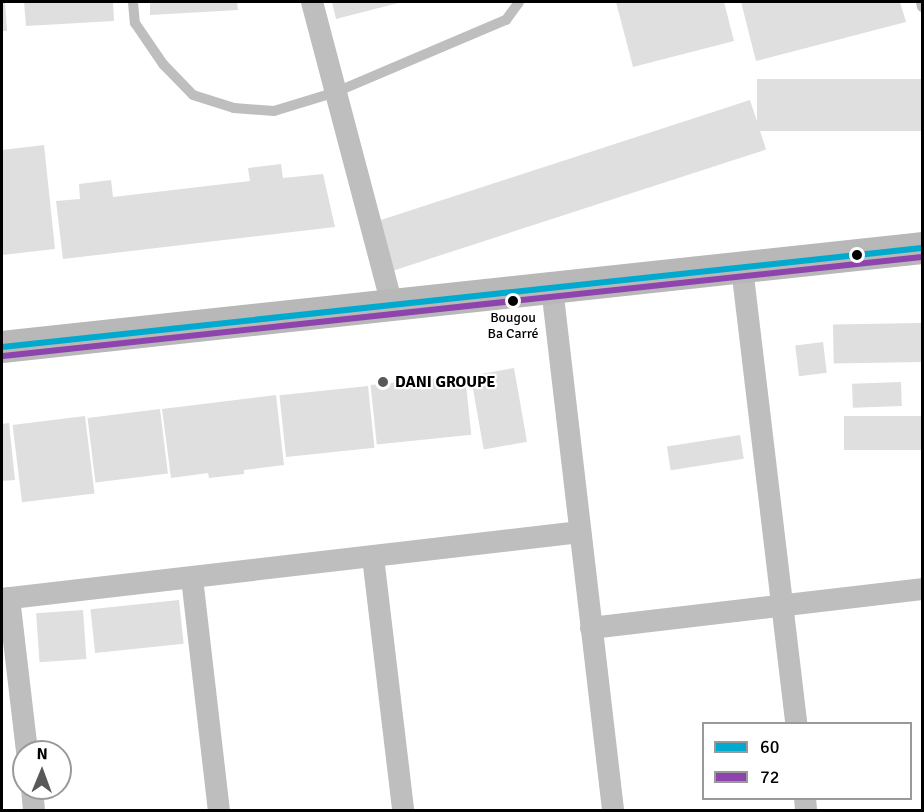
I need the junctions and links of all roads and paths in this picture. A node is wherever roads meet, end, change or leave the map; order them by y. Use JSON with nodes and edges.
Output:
{"nodes":[{"id":1,"x":133,"y":2,"type":"edge"},
{"id":2,"x":312,"y":2,"type":"edge"},
{"id":3,"x":519,"y":2,"type":"edge"},
{"id":4,"x":921,"y":2,"type":"edge"},
{"id":5,"x":922,"y":8,"type":"edge"},
{"id":6,"x":336,"y":92,"type":"junction"},
{"id":7,"x":922,"y":248,"type":"edge"},
{"id":8,"x":742,"y":268,"type":"junction"},
{"id":9,"x":552,"y":288,"type":"junction"},
{"id":10,"x":392,"y":305,"type":"junction"},
{"id":11,"x":2,"y":347,"type":"edge"},
{"id":12,"x":580,"y":532,"type":"junction"},
{"id":13,"x":373,"y":557,"type":"junction"},
{"id":14,"x":192,"y":578,"type":"junction"},
{"id":15,"x":922,"y":590,"type":"edge"},
{"id":16,"x":5,"y":599,"type":"edge"},
{"id":17,"x":782,"y":606,"type":"junction"},
{"id":18,"x":591,"y":628,"type":"junction"},
{"id":19,"x":796,"y":722,"type":"edge"},
{"id":20,"x":25,"y":740,"type":"edge"},
{"id":21,"x":219,"y":810,"type":"edge"},
{"id":22,"x":403,"y":810,"type":"edge"},
{"id":23,"x":613,"y":810,"type":"edge"}],
"edges":[{"from":1,"to":6,"type":"lane"},
{"from":2,"to":6,"type":"street"},
{"from":3,"to":6,"type":"lane"},
{"from":4,"to":5,"type":"lane"},
{"from":6,"to":10,"type":"street"},
{"from":7,"to":8,"type":"main road"},
{"from":8,"to":9,"type":"main road"},
{"from":8,"to":17,"type":"street"},
{"from":9,"to":10,"type":"main road"},
{"from":9,"to":12,"type":"street"},
{"from":10,"to":11,"type":"main road"},
{"from":12,"to":13,"type":"street"},
{"from":12,"to":18,"type":"street"},
{"from":13,"to":14,"type":"street"},
{"from":13,"to":22,"type":"street"},
{"from":14,"to":16,"type":"street"},
{"from":14,"to":21,"type":"street"},
{"from":15,"to":17,"type":"street"},
{"from":16,"to":20,"type":"street"},
{"from":17,"to":18,"type":"street"},
{"from":17,"to":19,"type":"street"},
{"from":18,"to":23,"type":"street"}]}
